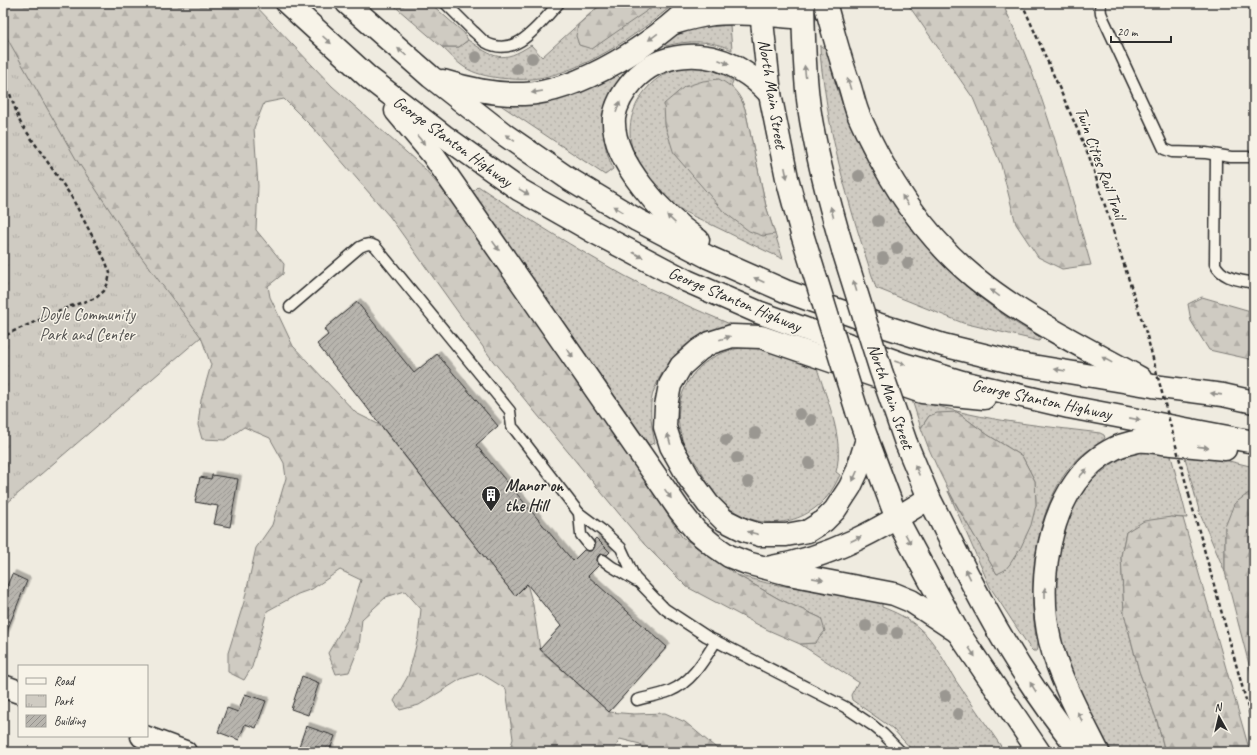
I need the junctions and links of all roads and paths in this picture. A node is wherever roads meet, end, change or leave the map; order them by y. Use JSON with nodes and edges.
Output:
{"nodes":[{"id":1,"x":287,"y":3,"type":"edge"},
{"id":2,"x":347,"y":3,"type":"edge"},
{"id":3,"x":445,"y":3,"type":"edge"},
{"id":4,"x":559,"y":3,"type":"edge"},
{"id":5,"x":694,"y":3,"type":"edge"},
{"id":6,"x":825,"y":3,"type":"edge"},
{"id":7,"x":1022,"y":3,"type":"edge"},
{"id":8,"x":1100,"y":3,"type":"edge"},
{"id":9,"x":761,"y":9,"type":"edge"},
{"id":10,"x":803,"y":10,"type":"edge"},
{"id":11,"x":673,"y":23,"type":"junction"},
{"id":12,"x":431,"y":77,"type":"junction"},
{"id":13,"x":369,"y":78,"type":"junction"},
{"id":14,"x":3,"y":82,"type":"edge"},
{"id":15,"x":770,"y":94,"type":"junction"},
{"id":16,"x":1216,"y":155,"type":"junction"},
{"id":17,"x":1254,"y":157,"type":"edge"},
{"id":18,"x":735,"y":268,"type":"junction"},
{"id":19,"x":1254,"y":283,"type":"edge"},
{"id":20,"x":290,"y":307,"type":"dead end"},
{"id":21,"x":3,"y":337,"type":"edge"},
{"id":22,"x":1153,"y":386,"type":"junction"},
{"id":23,"x":1254,"y":402,"type":"edge"},
{"id":24,"x":1069,"y":407,"type":"junction"},
{"id":25,"x":867,"y":439,"type":"junction"},
{"id":26,"x":1254,"y":442,"type":"edge"},
{"id":27,"x":1254,"y":452,"type":"edge"},
{"id":28,"x":929,"y":498,"type":"junction"},
{"id":29,"x":579,"y":513,"type":"junction"},
{"id":30,"x":897,"y":519,"type":"junction"},
{"id":31,"x":589,"y":545,"type":"dead end"},
{"id":32,"x":603,"y":560,"type":"dead end"},
{"id":33,"x":766,"y":568,"type":"junction"},
{"id":34,"x":638,"y":582,"type":"junction"},
{"id":35,"x":958,"y":632,"type":"junction"},
{"id":36,"x":716,"y":641,"type":"junction"},
{"id":37,"x":3,"y":686,"type":"edge"},
{"id":38,"x":18,"y":692,"type":"edge"},
{"id":39,"x":637,"y":700,"type":"dead end"},
{"id":40,"x":1254,"y":729,"type":"edge"},
{"id":41,"x":145,"y":737,"type":"edge"},
{"id":42,"x":185,"y":752,"type":"edge"},
{"id":43,"x":901,"y":752,"type":"edge"},
{"id":44,"x":1039,"y":752,"type":"edge"},
{"id":45,"x":1081,"y":752,"type":"edge"},
{"id":46,"x":1098,"y":752,"type":"edge"}],
"edges":[{"from":1,"to":13,"type":"main road","name":"George Stanton Highway","one_way":true},
{"from":12,"to":2,"type":"main road","name":"George Stanton Highway","one_way":true},
{"from":3,"to":4,"type":"lane"},
{"from":5,"to":11,"type":"main road"},
{"from":22,"to":6,"type":"main road","one_way":true},
{"from":7,"to":40,"type":"path","name":"Twin Cities Rail Trail","bridge":true},
{"from":8,"to":16,"type":"lane"},
{"from":9,"to":10,"type":"main road"},
{"from":9,"to":11,"type":"main road"},
{"from":9,"to":15,"type":"main road","name":"North Main Street"},
{"from":28,"to":10,"type":"main road","name":"North Main Street","one_way":true,"bridge":true},
{"from":11,"to":12,"type":"main road","one_way":true},
{"from":18,"to":12,"type":"main road","name":"George Stanton Highway","one_way":true},
{"from":13,"to":24,"type":"main road","name":"George Stanton Highway","one_way":true},
{"from":13,"to":33,"type":"main road","one_way":true},
{"from":14,"to":21,"type":"path"},
{"from":18,"to":15,"type":"main road","one_way":true},
{"from":15,"to":25,"type":"main road","name":"North Main Street","one_way":true,"bridge":true},
{"from":16,"to":17,"type":"lane"},
{"from":16,"to":19,"type":"lane"},
{"from":22,"to":18,"type":"main road","name":"George Stanton Highway","one_way":true},
{"from":20,"to":29,"type":"lane"},
{"from":23,"to":22,"type":"main road","name":"George Stanton Highway","one_way":true},
{"from":25,"to":24,"type":"main road","one_way":true},
{"from":24,"to":26,"type":"main road","name":"George Stanton Highway","one_way":true},
{"from":25,"to":30,"type":"main road","name":"North Main Street"},
{"from":46,"to":27,"type":"main road","one_way":true},
{"from":28,"to":30,"type":"main road"},
{"from":45,"to":28,"type":"main road","name":"North Main Street","one_way":true},
{"from":29,"to":31,"type":"lane"},
{"from":29,"to":34,"type":"lane"},
{"from":33,"to":30,"type":"main road","one_way":true},
{"from":30,"to":35,"type":"main road","name":"North Main Street","one_way":true},
{"from":32,"to":34,"type":"lane"},
{"from":33,"to":35,"type":"main road","one_way":true},
{"from":34,"to":36,"type":"lane"},
{"from":35,"to":44,"type":"main road","name":"North Main Street","one_way":true},
{"from":36,"to":39,"type":"lane"},
{"from":36,"to":43,"type":"lane"},
{"from":37,"to":38,"type":"main road"},
{"from":41,"to":42,"type":"main road"}]}
